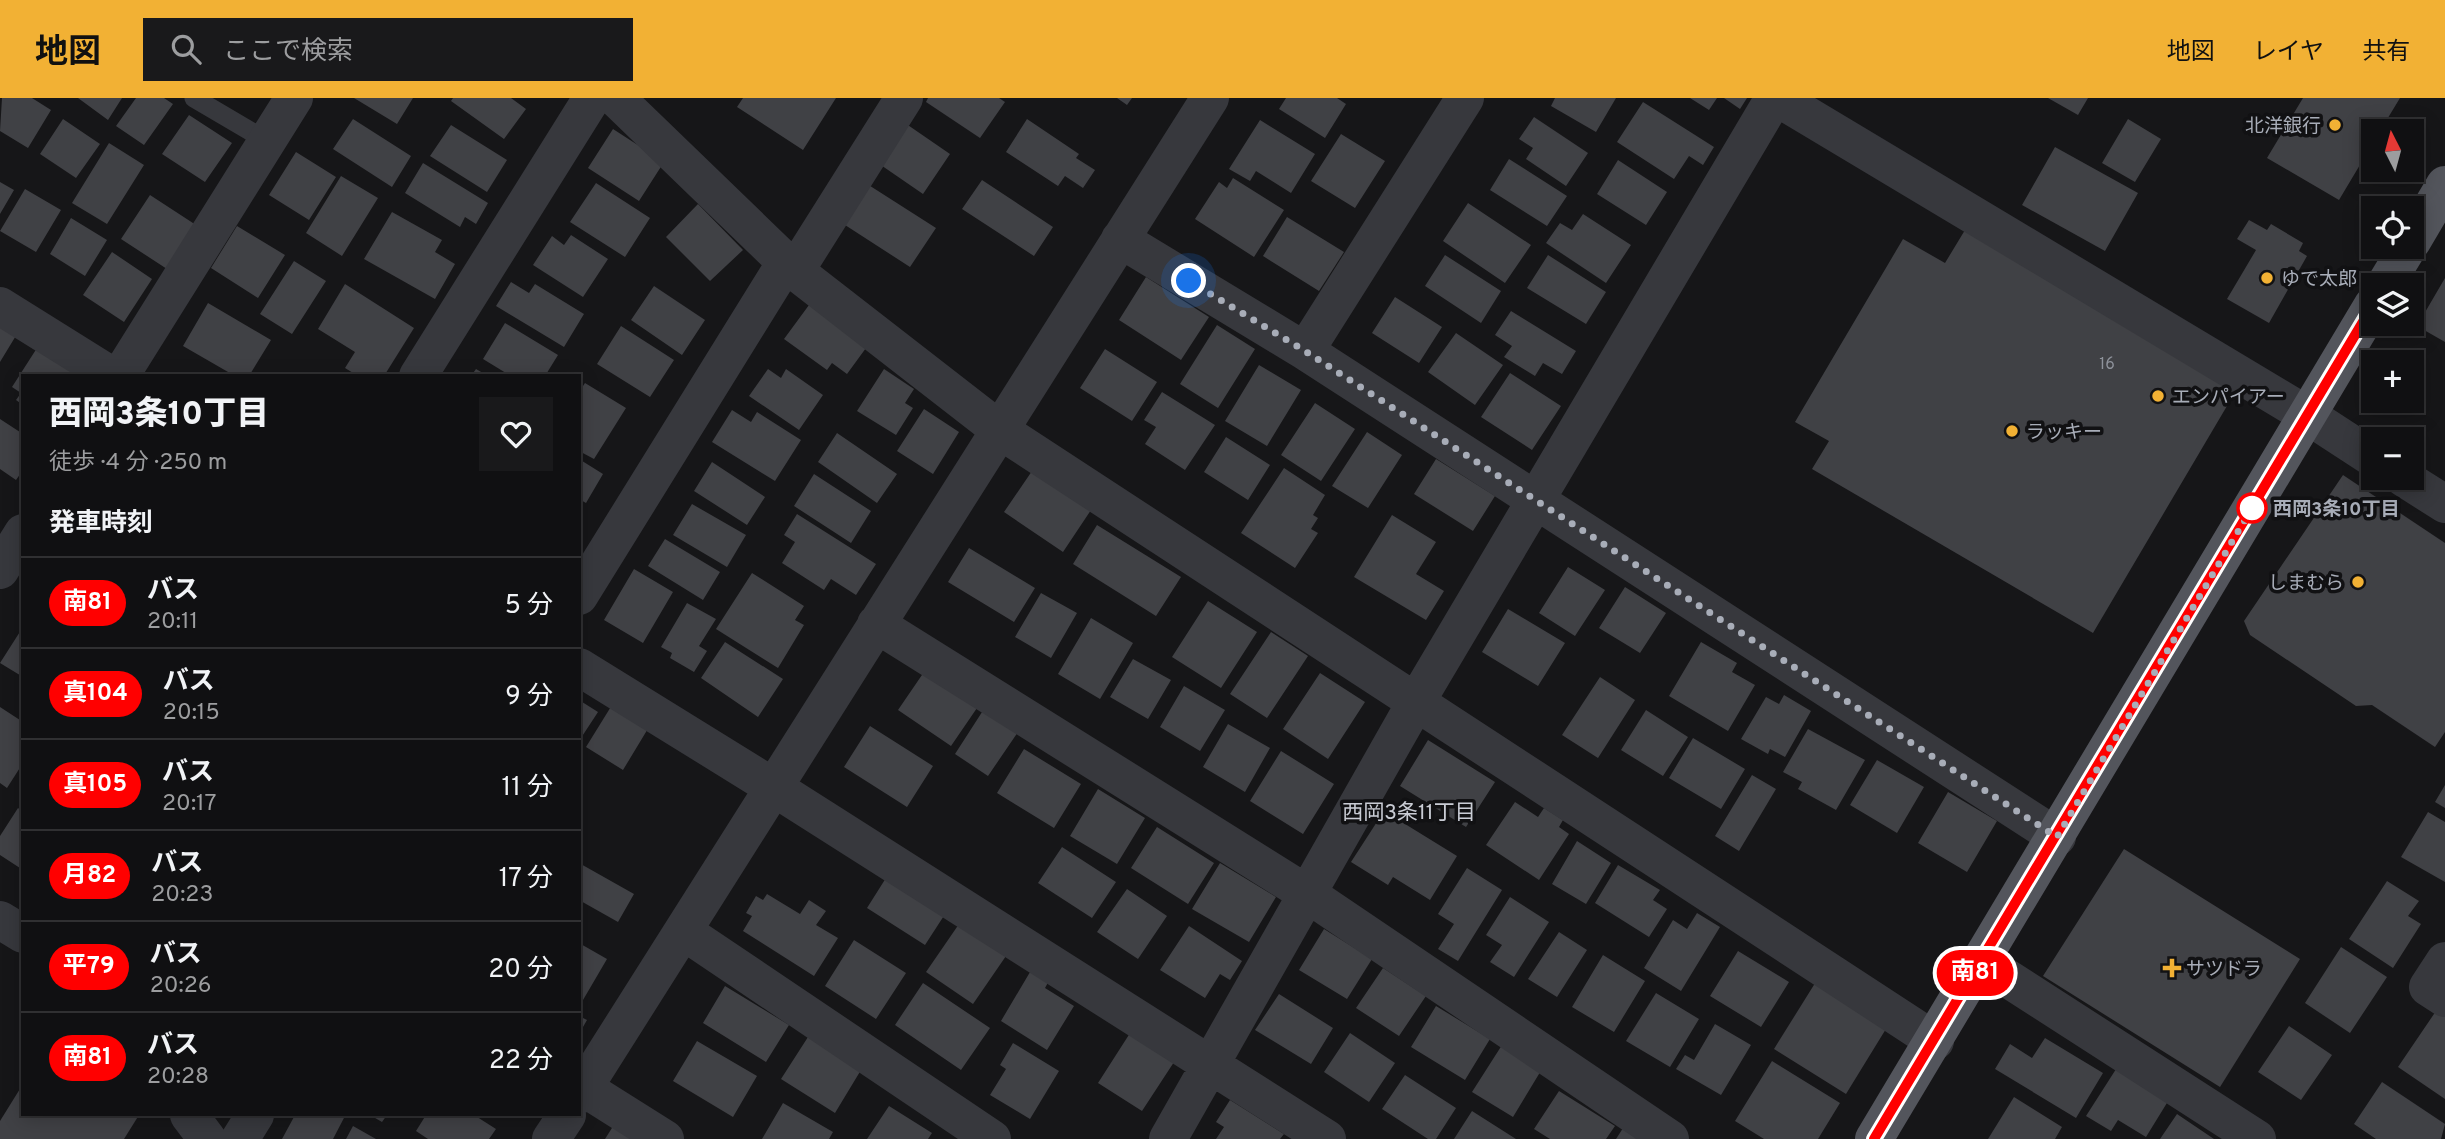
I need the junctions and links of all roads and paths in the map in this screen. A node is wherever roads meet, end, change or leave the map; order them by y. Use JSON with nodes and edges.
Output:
{"nodes":[{"id":1,"x":194,"y":98,"type":"edge"},
{"id":2,"x":294,"y":98,"type":"edge"},
{"id":3,"x":592,"y":98,"type":"edge"},
{"id":4,"x":616,"y":98,"type":"edge"},
{"id":5,"x":904,"y":98,"type":"edge"},
{"id":6,"x":1210,"y":98,"type":"edge"},
{"id":7,"x":1465,"y":98,"type":"edge"},
{"id":8,"x":1776,"y":98,"type":"edge"},
{"id":9,"x":267,"y":141,"type":"junction"},
{"id":10,"x":2445,"y":185,"type":"edge"},
{"id":11,"x":2424,"y":221,"type":"edge"},
{"id":12,"x":1120,"y":239,"type":"junction"},
{"id":13,"x":790,"y":266,"type":"junction"},
{"id":14,"x":0,"y":306,"type":"edge"},
{"id":15,"x":2361,"y":325,"type":"edge"},
{"id":16,"x":1305,"y":351,"type":"junction"},
{"id":17,"x":109,"y":374,"type":"edge"},
{"id":18,"x":121,"y":374,"type":"edge"},
{"id":19,"x":419,"y":374,"type":"edge"},
{"id":20,"x":2307,"y":415,"type":"junction"},
{"id":21,"x":1001,"y":431,"type":"junction"},
{"id":22,"x":2361,"y":450,"type":"edge"},
{"id":23,"x":2422,"y":490,"type":"edge"},
{"id":24,"x":1536,"y":500,"type":"junction"},
{"id":25,"x":2445,"y":505,"type":"edge"},
{"id":26,"x":21,"y":536,"type":"edge"},
{"id":27,"x":0,"y":570,"type":"edge"},
{"id":28,"x":581,"y":593,"type":"edge"},
{"id":29,"x":876,"y":624,"type":"junction"},
{"id":30,"x":581,"y":668,"type":"edge"},
{"id":31,"x":1416,"y":702,"type":"junction"},
{"id":32,"x":773,"y":787,"type":"junction"},
{"id":33,"x":2057,"y":837,"type":"junction"},
{"id":34,"x":1309,"y":895,"type":"junction"},
{"id":35,"x":0,"y":920,"type":"edge"},
{"id":36,"x":683,"y":931,"type":"junction"},
{"id":37,"x":21,"y":933,"type":"edge"},
{"id":38,"x":1982,"y":961,"type":"junction"},
{"id":39,"x":2445,"y":961,"type":"edge"},
{"id":40,"x":2445,"y":998,"type":"edge"},
{"id":41,"x":1935,"y":1041,"type":"junction"},
{"id":42,"x":1212,"y":1064,"type":"junction"},
{"id":43,"x":581,"y":1093,"type":"edge"},
{"id":44,"x":581,"y":1101,"type":"edge"},
{"id":45,"x":190,"y":1116,"type":"edge"},
{"id":46,"x":254,"y":1116,"type":"edge"},
{"id":47,"x":566,"y":1116,"type":"edge"},
{"id":48,"x":1881,"y":1137,"type":"edge"},
{"id":49,"x":208,"y":1139,"type":"edge"},
{"id":50,"x":240,"y":1139,"type":"edge"},
{"id":51,"x":551,"y":1139,"type":"edge"},
{"id":52,"x":665,"y":1139,"type":"edge"},
{"id":53,"x":992,"y":1139,"type":"edge"},
{"id":54,"x":1168,"y":1139,"type":"edge"},
{"id":55,"x":1327,"y":1139,"type":"edge"},
{"id":56,"x":1670,"y":1139,"type":"edge"},
{"id":57,"x":2257,"y":1139,"type":"edge"}],
"edges":[{"from":1,"to":9,"type":"lane"},
{"from":2,"to":9,"type":"street"},
{"from":3,"to":19,"type":"street"},
{"from":4,"to":13,"type":"street"},
{"from":5,"to":13,"type":"street"},
{"from":6,"to":12,"type":"street"},
{"from":7,"to":16,"type":"street"},
{"from":8,"to":20,"type":"street"},
{"from":8,"to":24,"type":"street"},
{"from":9,"to":18,"type":"street"},
{"from":10,"to":11,"type":"main road"},
{"from":12,"to":16,"type":"street"},
{"from":12,"to":21,"type":"street"},
{"from":13,"to":21,"type":"street"},
{"from":13,"to":28,"type":"street"},
{"from":14,"to":17,"type":"street"},
{"from":15,"to":20,"type":"main road"},
{"from":16,"to":24,"type":"street"},
{"from":20,"to":22,"type":"street"},
{"from":20,"to":33,"type":"main road"},
{"from":21,"to":29,"type":"street"},
{"from":21,"to":31,"type":"street"},
{"from":23,"to":25,"type":"street"},
{"from":24,"to":31,"type":"street"},
{"from":24,"to":33,"type":"street"},
{"from":26,"to":27,"type":"street"},
{"from":29,"to":32,"type":"street"},
{"from":29,"to":34,"type":"street"},
{"from":30,"to":32,"type":"street"},
{"from":31,"to":34,"type":"street"},
{"from":31,"to":41,"type":"street"},
{"from":32,"to":36,"type":"street"},
{"from":32,"to":42,"type":"street"},
{"from":33,"to":38,"type":"main road"},
{"from":34,"to":42,"type":"street"},
{"from":34,"to":56,"type":"street"},
{"from":35,"to":37,"type":"street"},
{"from":36,"to":43,"type":"street"},
{"from":36,"to":53,"type":"street"},
{"from":38,"to":41,"type":"main road"},
{"from":38,"to":57,"type":"street"},
{"from":39,"to":40,"type":"street"},
{"from":41,"to":48,"type":"main road"},
{"from":42,"to":54,"type":"street"},
{"from":42,"to":55,"type":"street"},
{"from":44,"to":52,"type":"street"},
{"from":45,"to":49,"type":"street"},
{"from":46,"to":50,"type":"street"},
{"from":47,"to":51,"type":"street"}]}
